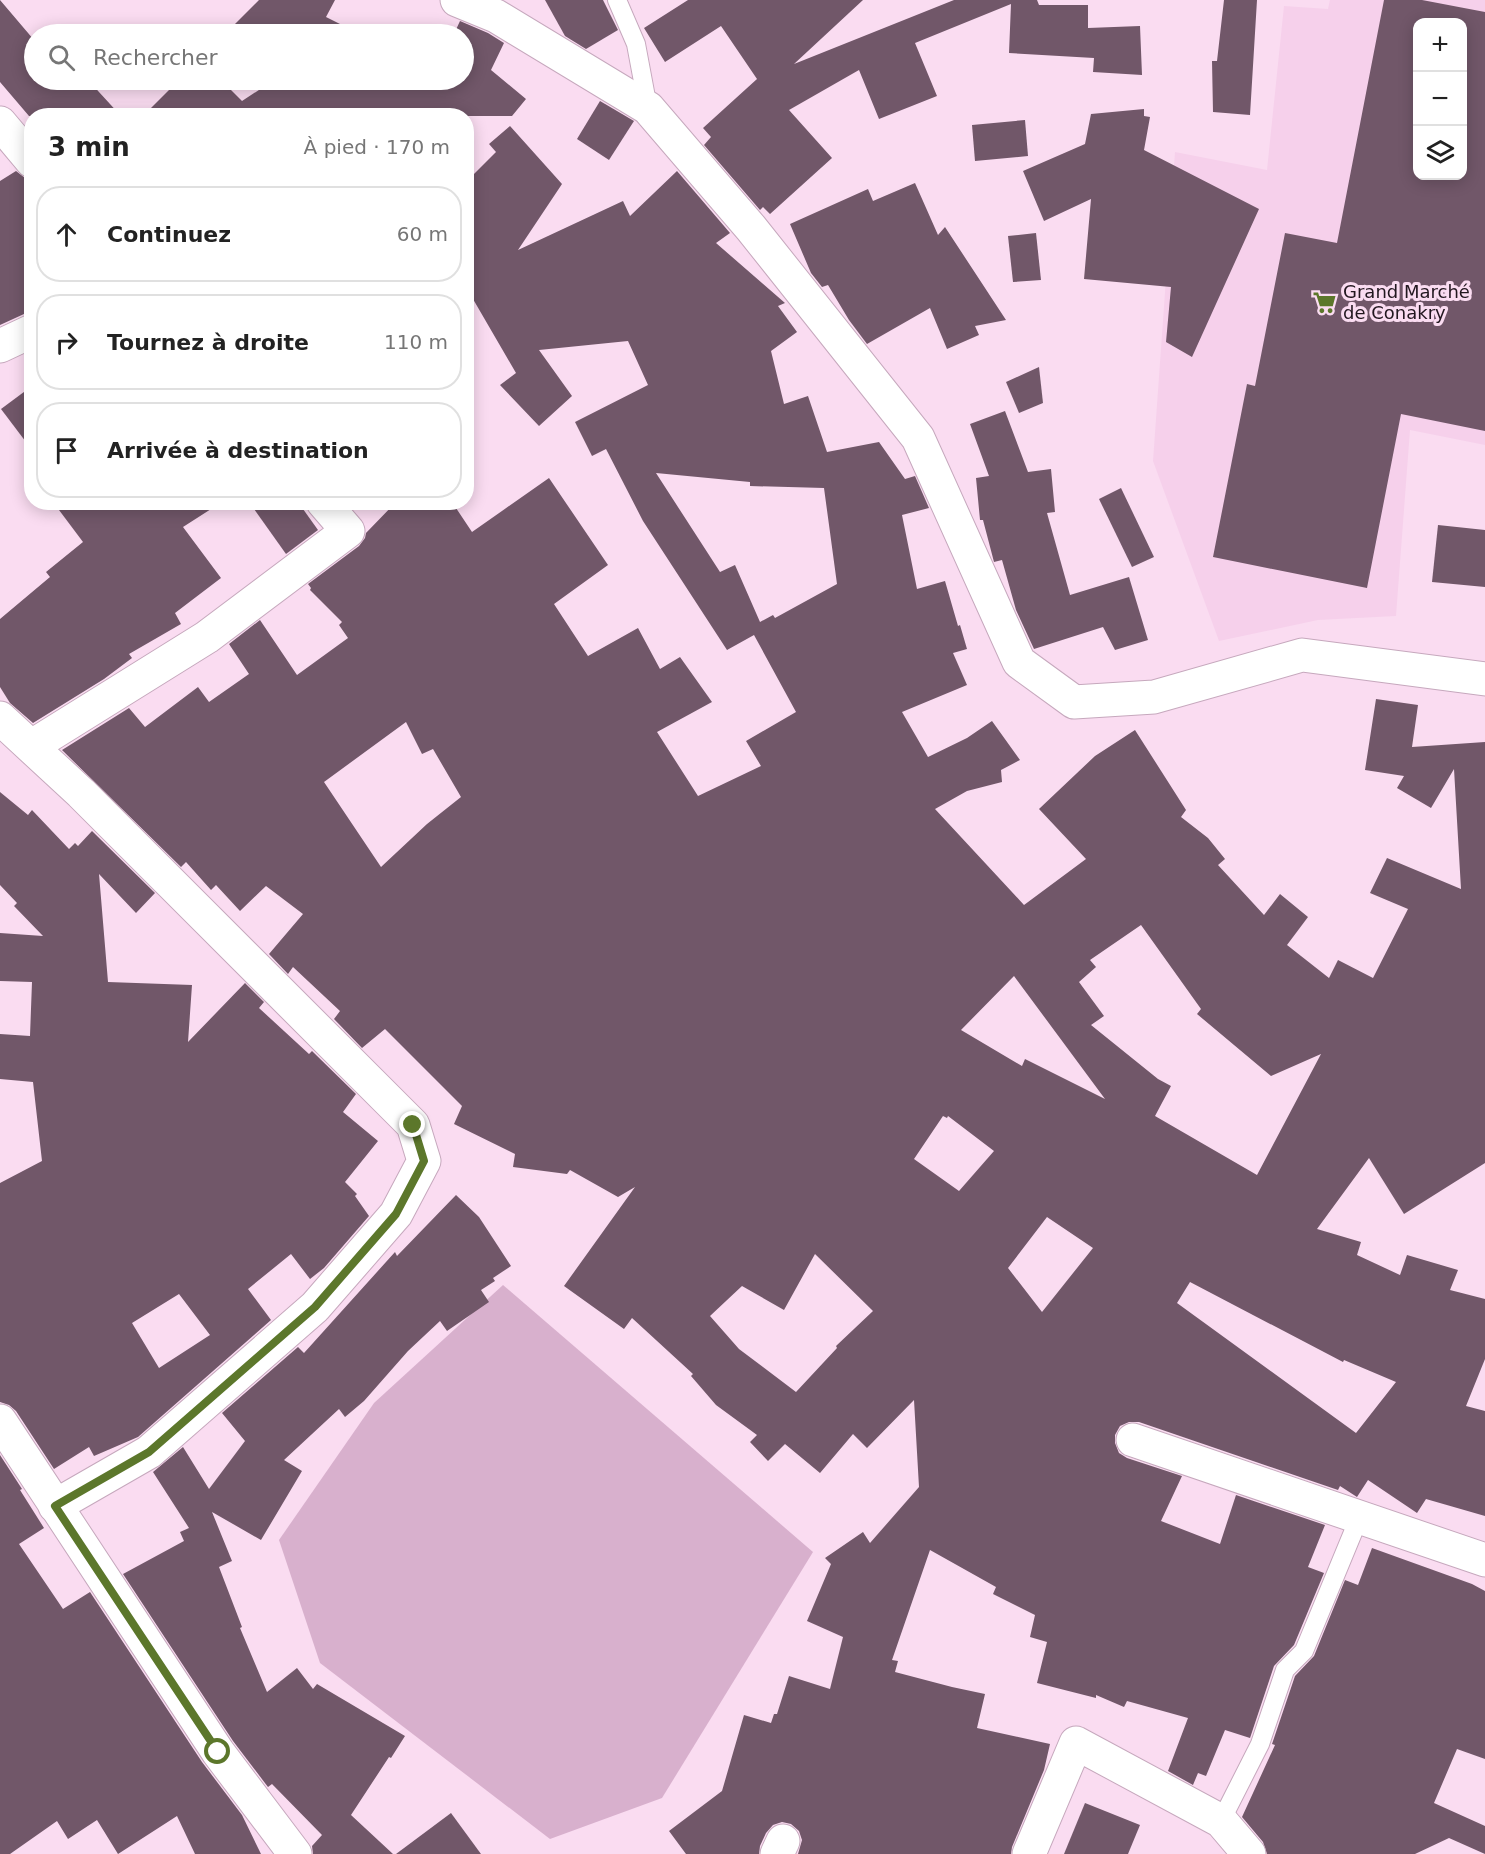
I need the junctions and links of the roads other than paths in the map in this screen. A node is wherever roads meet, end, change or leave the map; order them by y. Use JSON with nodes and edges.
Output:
{"nodes":[{"id":1,"x":457,"y":0,"type":"edge"},
{"id":2,"x":617,"y":0,"type":"edge"},
{"id":3,"x":648,"y":108,"type":"junction"},
{"id":4,"x":0,"y":123,"type":"edge"},
{"id":5,"x":24,"y":152,"type":"edge"},
{"id":6,"x":24,"y":335,"type":"edge"},
{"id":7,"x":0,"y":346,"type":"edge"},
{"id":8,"x":330,"y":510,"type":"edge"},
{"id":9,"x":1485,"y":680,"type":"edge"},
{"id":10,"x":2,"y":723,"type":"edge"},
{"id":11,"x":32,"y":746,"type":"junction"},
{"id":12,"x":0,"y":1421,"type":"edge"},
{"id":13,"x":1134,"y":1440,"type":"dead end"},
{"id":14,"x":55,"y":1506,"type":"junction"},
{"id":15,"x":1359,"y":1518,"type":"junction"},
{"id":16,"x":1485,"y":1560,"type":"edge"},
{"id":17,"x":1221,"y":1821,"type":"junction"},
{"id":18,"x":295,"y":1854,"type":"edge"},
{"id":19,"x":1029,"y":1854,"type":"edge"},
{"id":20,"x":1250,"y":1854,"type":"edge"}],
"edges":[{"from":1,"to":3,"type":"street"},
{"from":2,"to":3,"type":"lane"},
{"from":3,"to":9,"type":"street"},
{"from":4,"to":5,"type":"street"},
{"from":6,"to":7,"type":"street"},
{"from":8,"to":11,"type":"street"},
{"from":10,"to":11,"type":"street"},
{"from":11,"to":14,"type":"street"},
{"from":12,"to":14,"type":"street"},
{"from":13,"to":15,"type":"street"},
{"from":14,"to":18,"type":"street"},
{"from":15,"to":16,"type":"street"},
{"from":15,"to":17,"type":"lane"},
{"from":17,"to":19,"type":"street"},
{"from":17,"to":20,"type":"street"}]}
